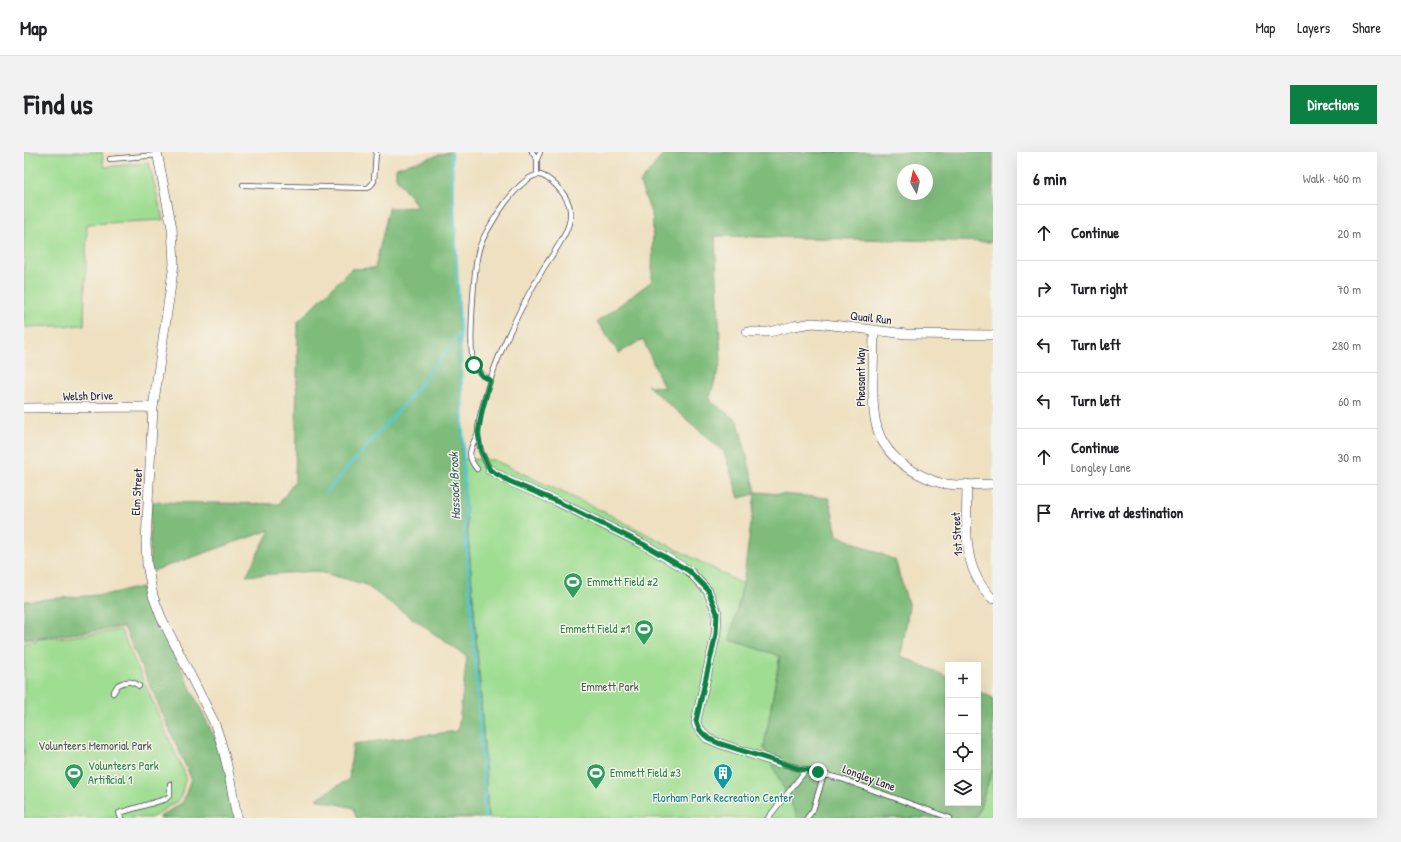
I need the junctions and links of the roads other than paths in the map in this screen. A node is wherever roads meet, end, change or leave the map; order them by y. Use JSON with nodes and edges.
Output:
{"nodes":[{"id":1,"x":376,"y":152,"type":"edge"},
{"id":2,"x":532,"y":152,"type":"edge"},
{"id":3,"x":540,"y":152,"type":"edge"},
{"id":4,"x":158,"y":154,"type":"edge"},
{"id":5,"x":110,"y":159,"type":"dead end"},
{"id":6,"x":537,"y":159,"type":"junction"},
{"id":7,"x":537,"y":174,"type":"junction"},
{"id":8,"x":243,"y":185,"type":"dead end"},
{"id":9,"x":874,"y":330,"type":"junction"},
{"id":10,"x":747,"y":332,"type":"dead end"},
{"id":11,"x":993,"y":335,"type":"edge"},
{"id":12,"x":490,"y":380,"type":"junction"},
{"id":13,"x":24,"y":408,"type":"edge"},
{"id":14,"x":153,"y":408,"type":"junction"},
{"id":15,"x":478,"y":433,"type":"junction"},
{"id":16,"x":477,"y":469,"type":"dead end"},
{"id":17,"x":490,"y":470,"type":"joint"},
{"id":18,"x":967,"y":484,"type":"junction"},
{"id":19,"x":993,"y":484,"type":"edge"},
{"id":20,"x":993,"y":599,"type":"edge"},
{"id":21,"x":139,"y":686,"type":"dead end"},
{"id":22,"x":113,"y":693,"type":"dead end"},
{"id":23,"x":779,"y":763,"type":"joint"},
{"id":24,"x":806,"y":770,"type":"junction"},
{"id":25,"x":824,"y":774,"type":"junction"},
{"id":26,"x":170,"y":784,"type":"dead end"},
{"id":27,"x":121,"y":818,"type":"edge"},
{"id":28,"x":237,"y":818,"type":"edge"},
{"id":29,"x":768,"y":818,"type":"edge"},
{"id":30,"x":807,"y":818,"type":"edge"},
{"id":31,"x":950,"y":818,"type":"edge"}],
"edges":[{"from":1,"to":8,"type":"lane"},
{"from":2,"to":6,"type":"lane"},
{"from":3,"to":6,"type":"lane"},
{"from":4,"to":5,"type":"lane"},
{"from":4,"to":14,"type":"street","name":"Elm Street"},
{"from":6,"to":7,"type":"lane"},
{"from":7,"to":12,"type":"lane"},
{"from":7,"to":12,"type":"lane"},
{"from":9,"to":10,"type":"street","name":"Quail Run"},
{"from":9,"to":11,"type":"street","name":"Quail Run"},
{"from":9,"to":18,"type":"street","name":"Pheasant Way"},
{"from":12,"to":15,"type":"lane"},
{"from":13,"to":14,"type":"street","name":"Welsh Drive"},
{"from":14,"to":28,"type":"street","name":"Elm Street"},
{"from":15,"to":16,"type":"lane"},
{"from":15,"to":17,"type":"lane"},
{"from":17,"to":23,"type":"street"},
{"from":18,"to":19,"type":"street","name":"Pheasant Way"},
{"from":18,"to":20,"type":"street","name":"1st Street"},
{"from":21,"to":22,"type":"lane"},
{"from":23,"to":24,"type":"lane","name":"Longley Lane"},
{"from":24,"to":25,"type":"lane","name":"Longley Lane"},
{"from":24,"to":29,"type":"lane"},
{"from":25,"to":30,"type":"lane"},
{"from":25,"to":31,"type":"lane","name":"Longley Lane"},
{"from":26,"to":27,"type":"lane"}]}
